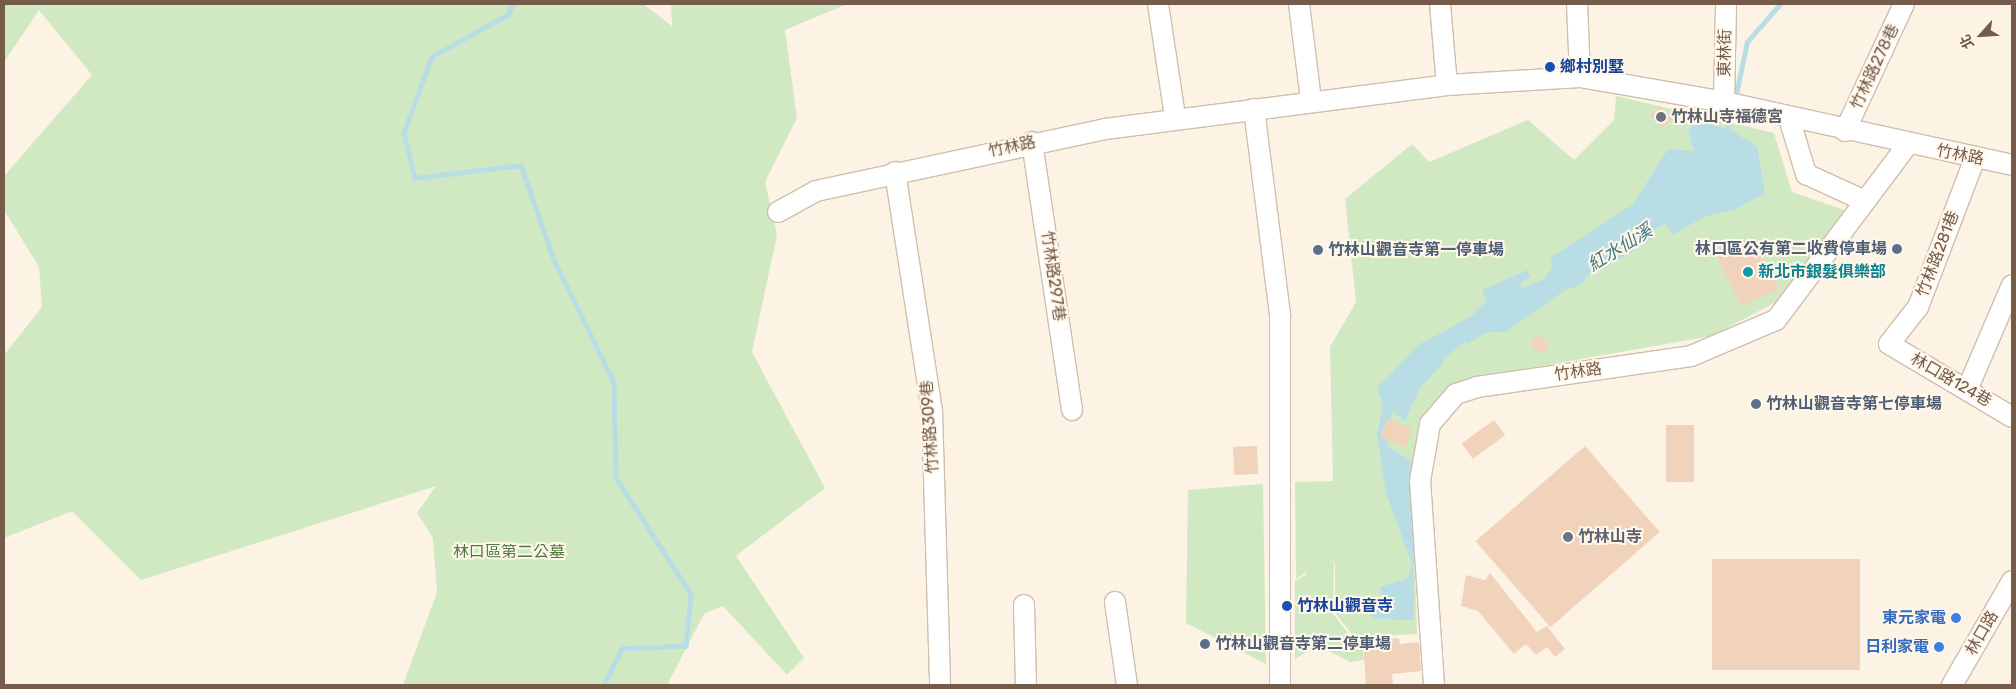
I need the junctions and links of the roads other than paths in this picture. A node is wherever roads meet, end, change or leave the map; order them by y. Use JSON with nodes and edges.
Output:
{"nodes":[{"id":1,"x":1158,"y":4,"type":"edge"},
{"id":2,"x":1299,"y":4,"type":"edge"},
{"id":3,"x":1440,"y":4,"type":"edge"},
{"id":4,"x":1577,"y":4,"type":"edge"},
{"id":5,"x":1726,"y":4,"type":"edge"},
{"id":6,"x":1904,"y":4,"type":"edge"},
{"id":7,"x":1580,"y":77,"type":"junction"},
{"id":8,"x":1447,"y":85,"type":"junction"},
{"id":9,"x":1311,"y":101,"type":"junction"},
{"id":10,"x":1724,"y":102,"type":"junction"},
{"id":11,"x":1254,"y":109,"type":"junction"},
{"id":12,"x":1175,"y":117,"type":"junction"},
{"id":13,"x":1789,"y":118,"type":"junction"},
{"id":14,"x":1845,"y":131,"type":"junction"},
{"id":15,"x":1032,"y":142,"type":"junction"},
{"id":16,"x":1908,"y":144,"type":"junction"},
{"id":17,"x":1976,"y":158,"type":"junction"},
{"id":18,"x":2012,"y":165,"type":"edge"},
{"id":19,"x":895,"y":172,"type":"junction"},
{"id":20,"x":1865,"y":201,"type":"junction"},
{"id":21,"x":778,"y":212,"type":"dead end"},
{"id":22,"x":2012,"y":285,"type":"edge"},
{"id":23,"x":1889,"y":344,"type":"joint"},
{"id":24,"x":1966,"y":390,"type":"junction"},
{"id":25,"x":1072,"y":410,"type":"dead end"},
{"id":26,"x":2012,"y":416,"type":"edge"},
{"id":27,"x":2012,"y":581,"type":"edge"},
{"id":28,"x":1115,"y":602,"type":"dead end"},
{"id":29,"x":1024,"y":605,"type":"dead end"},
{"id":30,"x":940,"y":685,"type":"edge"},
{"id":31,"x":1026,"y":685,"type":"edge"},
{"id":32,"x":1127,"y":685,"type":"edge"},
{"id":33,"x":1280,"y":685,"type":"edge"},
{"id":34,"x":1434,"y":685,"type":"edge"},
{"id":35,"x":1952,"y":685,"type":"edge"}],
"edges":[{"from":1,"to":12,"type":"street"},
{"from":2,"to":9,"type":"street"},
{"from":3,"to":8,"type":"street"},
{"from":4,"to":7,"type":"street"},
{"from":5,"to":10,"type":"street","name":"東林街"},
{"from":6,"to":14,"type":"street","name":"竹林路278巷"},
{"from":7,"to":8,"type":"street","name":"竹林路"},
{"from":7,"to":10,"type":"street","name":"竹林路"},
{"from":8,"to":9,"type":"street","name":"竹林路"},
{"from":9,"to":11,"type":"street","name":"竹林路"},
{"from":10,"to":13,"type":"street","name":"竹林路"},
{"from":11,"to":12,"type":"street","name":"竹林路"},
{"from":11,"to":33,"type":"street"},
{"from":12,"to":15,"type":"street","name":"竹林路"},
{"from":13,"to":14,"type":"street","name":"竹林路"},
{"from":13,"to":20,"type":"street"},
{"from":14,"to":16,"type":"street","name":"竹林路"},
{"from":15,"to":19,"type":"street","name":"竹林路"},
{"from":15,"to":25,"type":"street","name":"竹林路297巷"},
{"from":16,"to":17,"type":"street","name":"竹林路"},
{"from":16,"to":20,"type":"street","name":"竹林路"},
{"from":17,"to":18,"type":"street","name":"竹林路"},
{"from":17,"to":23,"type":"street","name":"竹林路281巷"},
{"from":19,"to":21,"type":"street","name":"竹林路"},
{"from":19,"to":30,"type":"street","name":"竹林路309巷"},
{"from":20,"to":34,"type":"street","name":"竹林路"},
{"from":22,"to":24,"type":"street"},
{"from":23,"to":24,"type":"street","name":"林口路124巷"},
{"from":24,"to":26,"type":"street","name":"林口路124巷"},
{"from":27,"to":35,"type":"street","name":"林口路"},
{"from":28,"to":32,"type":"street"},
{"from":29,"to":31,"type":"street"}]}
